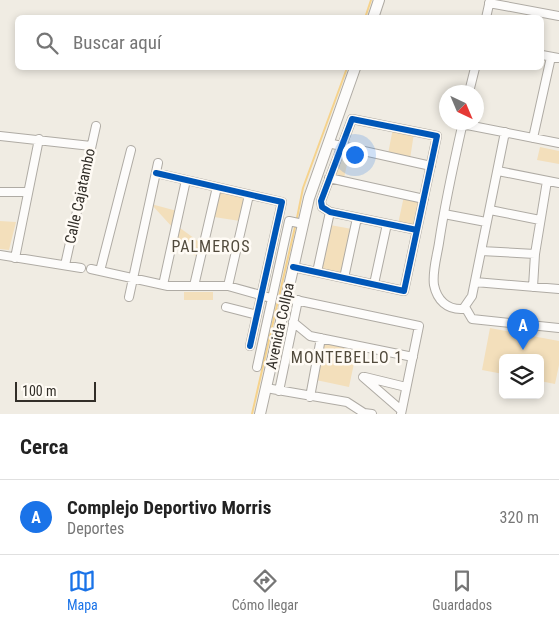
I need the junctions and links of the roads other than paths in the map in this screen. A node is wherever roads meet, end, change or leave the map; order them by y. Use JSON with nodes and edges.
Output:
{"nodes":[{"id":1,"x":379,"y":0,"type":"edge"},
{"id":2,"x":489,"y":1,"type":"edge"},
{"id":3,"x":374,"y":15,"type":"edge"},
{"id":4,"x":487,"y":15,"type":"edge"},
{"id":5,"x":559,"y":16,"type":"edge"},
{"id":6,"x":555,"y":57,"type":"edge"},
{"id":7,"x":354,"y":70,"type":"edge"},
{"id":8,"x":474,"y":70,"type":"edge"},
{"id":9,"x":471,"y":85,"type":"edge"},
{"id":10,"x":96,"y":126,"type":"dead end"},
{"id":11,"x":484,"y":128,"type":"edge"},
{"id":12,"x":461,"y":130,"type":"edge"},
{"id":13,"x":505,"y":132,"type":"junction"},
{"id":14,"x":0,"y":136,"type":"edge"},
{"id":15,"x":533,"y":138,"type":"junction"},
{"id":16,"x":39,"y":139,"type":"junction"},
{"id":17,"x":328,"y":143,"type":"junction"},
{"id":18,"x":559,"y":143,"type":"edge"},
{"id":19,"x":91,"y":146,"type":"junction"},
{"id":20,"x":340,"y":146,"type":"junction"},
{"id":21,"x":131,"y":150,"type":"dead end"},
{"id":22,"x":158,"y":163,"type":"dead end"},
{"id":23,"x":431,"y":166,"type":"junction"},
{"id":24,"x":498,"y":171,"type":"junction"},
{"id":25,"x":156,"y":174,"type":"junction"},
{"id":26,"x":329,"y":178,"type":"junction"},
{"id":27,"x":186,"y":180,"type":"junction"},
{"id":28,"x":547,"y":181,"type":"junction"},
{"id":29,"x":559,"y":183,"type":"edge"},
{"id":30,"x":217,"y":188,"type":"junction"},
{"id":31,"x":0,"y":192,"type":"edge"},
{"id":32,"x":28,"y":192,"type":"junction"},
{"id":33,"x":249,"y":195,"type":"junction"},
{"id":34,"x":424,"y":199,"type":"junction"},
{"id":35,"x":490,"y":210,"type":"junction"},
{"id":36,"x":330,"y":212,"type":"junction"},
{"id":37,"x":444,"y":214,"type":"junction"},
{"id":38,"x":357,"y":218,"type":"junction"},
{"id":39,"x":540,"y":220,"type":"junction"},
{"id":40,"x":486,"y":222,"type":"junction"},
{"id":41,"x":303,"y":224,"type":"junction"},
{"id":42,"x":387,"y":224,"type":"junction"},
{"id":43,"x":417,"y":230,"type":"junction"},
{"id":44,"x":481,"y":251,"type":"junction"},
{"id":45,"x":535,"y":254,"type":"junction"},
{"id":46,"x":0,"y":256,"type":"edge"},
{"id":47,"x":15,"y":258,"type":"junction"},
{"id":48,"x":65,"y":265,"type":"junction"},
{"id":49,"x":293,"y":267,"type":"junction"},
{"id":50,"x":81,"y":268,"type":"dead end"},
{"id":51,"x":318,"y":272,"type":"junction"},
{"id":52,"x":133,"y":278,"type":"junction"},
{"id":53,"x":344,"y":278,"type":"junction"},
{"id":54,"x":475,"y":282,"type":"junction"},
{"id":55,"x":374,"y":284,"type":"junction"},
{"id":56,"x":163,"y":285,"type":"junction"},
{"id":57,"x":194,"y":286,"type":"junction"},
{"id":58,"x":228,"y":286,"type":"junction"},
{"id":59,"x":533,"y":287,"type":"junction"},
{"id":60,"x":559,"y":289,"type":"edge"},
{"id":61,"x":262,"y":296,"type":"junction"},
{"id":62,"x":129,"y":297,"type":"dead end"},
{"id":63,"x":271,"y":298,"type":"junction"},
{"id":64,"x":286,"y":298,"type":"junction"},
{"id":65,"x":298,"y":300,"type":"junction"},
{"id":66,"x":226,"y":307,"type":"dead end"},
{"id":67,"x":465,"y":307,"type":"junction"},
{"id":68,"x":257,"y":315,"type":"junction"},
{"id":69,"x":293,"y":322,"type":"junction"},
{"id":70,"x":559,"y":328,"type":"edge"},
{"id":71,"x":321,"y":338,"type":"junction"},
{"id":72,"x":250,"y":346,"type":"dead end"},
{"id":73,"x":413,"y":357,"type":"junction"},
{"id":74,"x":257,"y":367,"type":"dead end"},
{"id":75,"x":406,"y":387,"type":"junction"},
{"id":76,"x":266,"y":388,"type":"junction"},
{"id":77,"x":279,"y":391,"type":"junction"},
{"id":78,"x":310,"y":396,"type":"junction"},
{"id":79,"x":401,"y":412,"type":"edge"},
{"id":80,"x":260,"y":414,"type":"edge"},
{"id":81,"x":372,"y":414,"type":"edge"}],
"edges":[{"from":1,"to":3,"type":"main road"},
{"from":2,"to":4,"type":"street"},
{"from":2,"to":5,"type":"street"},
{"from":6,"to":15,"type":"street"},
{"from":7,"to":17,"type":"main road","name":"Avenida Collpa"},
{"from":8,"to":9,"type":"street"},
{"from":10,"to":19,"type":"street","name":"Calle Cajatambo"},
{"from":11,"to":13,"type":"street"},
{"from":12,"to":37,"type":"street"},
{"from":13,"to":15,"type":"street"},
{"from":13,"to":24,"type":"street"},
{"from":14,"to":16,"type":"street"},
{"from":15,"to":18,"type":"street"},
{"from":16,"to":19,"type":"street"},
{"from":16,"to":32,"type":"street"},
{"from":17,"to":20,"type":"street"},
{"from":17,"to":41,"type":"main road","name":"Avenida Collpa"},
{"from":19,"to":48,"type":"street","name":"Calle Cajatambo"},
{"from":20,"to":23,"type":"street"},
{"from":20,"to":23,"type":"street"},
{"from":20,"to":26,"type":"street"},
{"from":21,"to":52,"type":"street"},
{"from":22,"to":25,"type":"street"},
{"from":23,"to":34,"type":"street"},
{"from":24,"to":28,"type":"street"},
{"from":24,"to":35,"type":"street"},
{"from":25,"to":27,"type":"street"},
{"from":25,"to":52,"type":"street"},
{"from":26,"to":34,"type":"street"},
{"from":26,"to":36,"type":"street"},
{"from":27,"to":30,"type":"street"},
{"from":27,"to":56,"type":"street"},
{"from":28,"to":29,"type":"street"},
{"from":28,"to":39,"type":"street"},
{"from":30,"to":33,"type":"street"},
{"from":30,"to":57,"type":"street"},
{"from":31,"to":32,"type":"street"},
{"from":32,"to":47,"type":"street"},
{"from":33,"to":58,"type":"street"},
{"from":33,"to":61,"type":"street"},
{"from":34,"to":43,"type":"street"},
{"from":35,"to":39,"type":"street"},
{"from":35,"to":40,"type":"street"},
{"from":36,"to":38,"type":"street"},
{"from":36,"to":51,"type":"street"},
{"from":37,"to":40,"type":"street"},
{"from":37,"to":67,"type":"street"},
{"from":38,"to":42,"type":"street"},
{"from":38,"to":53,"type":"street"},
{"from":39,"to":45,"type":"street"},
{"from":40,"to":44,"type":"street"},
{"from":41,"to":49,"type":"main road","name":"Avenida Collpa"},
{"from":41,"to":63,"type":"street"},
{"from":42,"to":43,"type":"street"},
{"from":42,"to":55,"type":"street"},
{"from":43,"to":55,"type":"street"},
{"from":44,"to":45,"type":"street"},
{"from":44,"to":54,"type":"street"},
{"from":45,"to":59,"type":"street"},
{"from":46,"to":47,"type":"street"},
{"from":47,"to":48,"type":"street"},
{"from":48,"to":50,"type":"street"},
{"from":49,"to":51,"type":"street"},
{"from":49,"to":64,"type":"main road","name":"Avenida Collpa"},
{"from":51,"to":53,"type":"street"},
{"from":52,"to":56,"type":"street"},
{"from":52,"to":62,"type":"street"},
{"from":53,"to":55,"type":"street"},
{"from":54,"to":59,"type":"street"},
{"from":54,"to":67,"type":"street"},
{"from":56,"to":57,"type":"street"},
{"from":57,"to":58,"type":"street"},
{"from":58,"to":61,"type":"street"},
{"from":59,"to":60,"type":"street"},
{"from":61,"to":63,"type":"street"},
{"from":61,"to":68,"type":"street"},
{"from":63,"to":74,"type":"street"},
{"from":64,"to":65,"type":"street"},
{"from":64,"to":76,"type":"main road","name":"Avenida Collpa"},
{"from":65,"to":69,"type":"street"},
{"from":65,"to":73,"type":"street"},
{"from":66,"to":68,"type":"street"},
{"from":67,"to":70,"type":"street"},
{"from":68,"to":72,"type":"street"},
{"from":69,"to":71,"type":"street"},
{"from":69,"to":77,"type":"street"},
{"from":71,"to":73,"type":"street"},
{"from":71,"to":78,"type":"street"},
{"from":73,"to":75,"type":"street"},
{"from":75,"to":79,"type":"street"},
{"from":75,"to":79,"type":"street"},
{"from":76,"to":77,"type":"street"},
{"from":76,"to":80,"type":"main road","name":"Avenida Collpa"},
{"from":77,"to":78,"type":"street"},
{"from":78,"to":81,"type":"street"}]}
